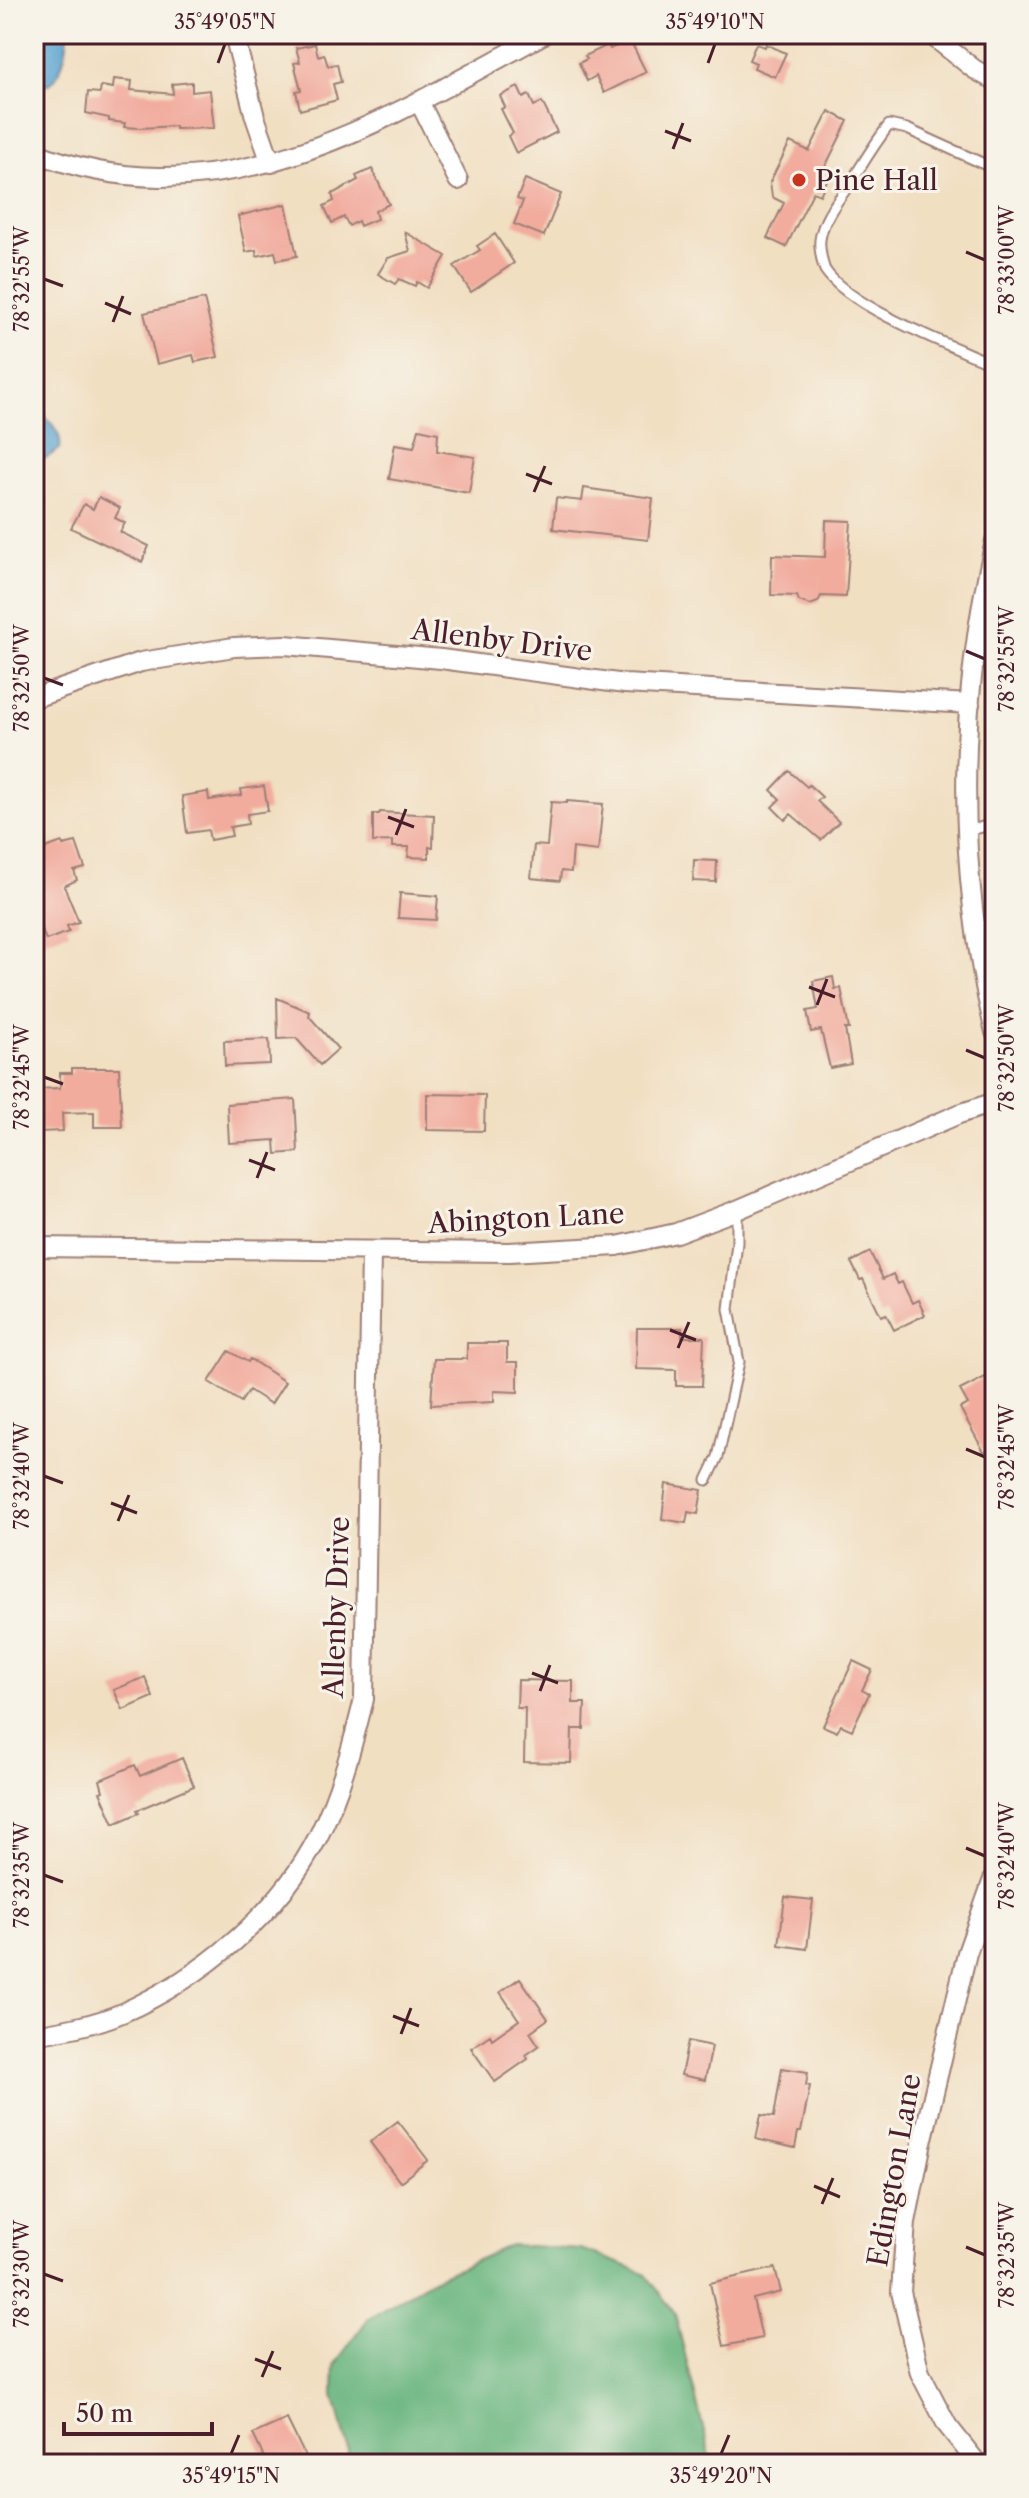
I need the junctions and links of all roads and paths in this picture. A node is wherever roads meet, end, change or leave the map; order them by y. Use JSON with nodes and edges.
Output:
{"nodes":[{"id":1,"x":237,"y":34,"type":"edge"},
{"id":2,"x":544,"y":34,"type":"edge"},
{"id":3,"x":930,"y":34,"type":"edge"},
{"id":4,"x":995,"y":81,"type":"edge"},
{"id":5,"x":419,"y":101,"type":"junction"},
{"id":6,"x":34,"y":152,"type":"edge"},
{"id":7,"x":271,"y":163,"type":"junction"},
{"id":8,"x":995,"y":169,"type":"edge"},
{"id":9,"x":458,"y":180,"type":"dead end"},
{"id":10,"x":995,"y":365,"type":"edge"},
{"id":11,"x":995,"y":541,"type":"edge"},
{"id":12,"x":34,"y":698,"type":"edge"},
{"id":13,"x":970,"y":704,"type":"junction"},
{"id":14,"x":995,"y":824,"type":"edge"},
{"id":15,"x":966,"y":831,"type":"junction"},
{"id":16,"x":995,"y":1032,"type":"edge"},
{"id":17,"x":995,"y":1102,"type":"edge"},
{"id":18,"x":737,"y":1210,"type":"junction"},
{"id":19,"x":34,"y":1247,"type":"edge"},
{"id":20,"x":371,"y":1252,"type":"junction"},
{"id":21,"x":707,"y":1480,"type":"dead end"},
{"id":22,"x":995,"y":1874,"type":"edge"},
{"id":23,"x":34,"y":2035,"type":"edge"},
{"id":24,"x":978,"y":2464,"type":"edge"}],
"edges":[{"from":1,"to":7,"type":"street"},
{"from":2,"to":5,"type":"street"},
{"from":3,"to":4,"type":"street"},
{"from":5,"to":7,"type":"street"},
{"from":5,"to":9,"type":"street"},
{"from":6,"to":7,"type":"street"},
{"from":8,"to":10,"type":"lane"},
{"from":11,"to":13,"type":"street"},
{"from":12,"to":13,"type":"street","name":"Allenby Drive"},
{"from":13,"to":15,"type":"street"},
{"from":14,"to":15,"type":"lane"},
{"from":15,"to":16,"type":"street"},
{"from":17,"to":18,"type":"street","name":"Abington Lane"},
{"from":18,"to":20,"type":"street","name":"Abington Lane"},
{"from":18,"to":21,"type":"lane"},
{"from":19,"to":20,"type":"street","name":"Abington Lane"},
{"from":20,"to":23,"type":"street","name":"Allenby Drive"},
{"from":22,"to":24,"type":"street","name":"Edington Lane"}]}
